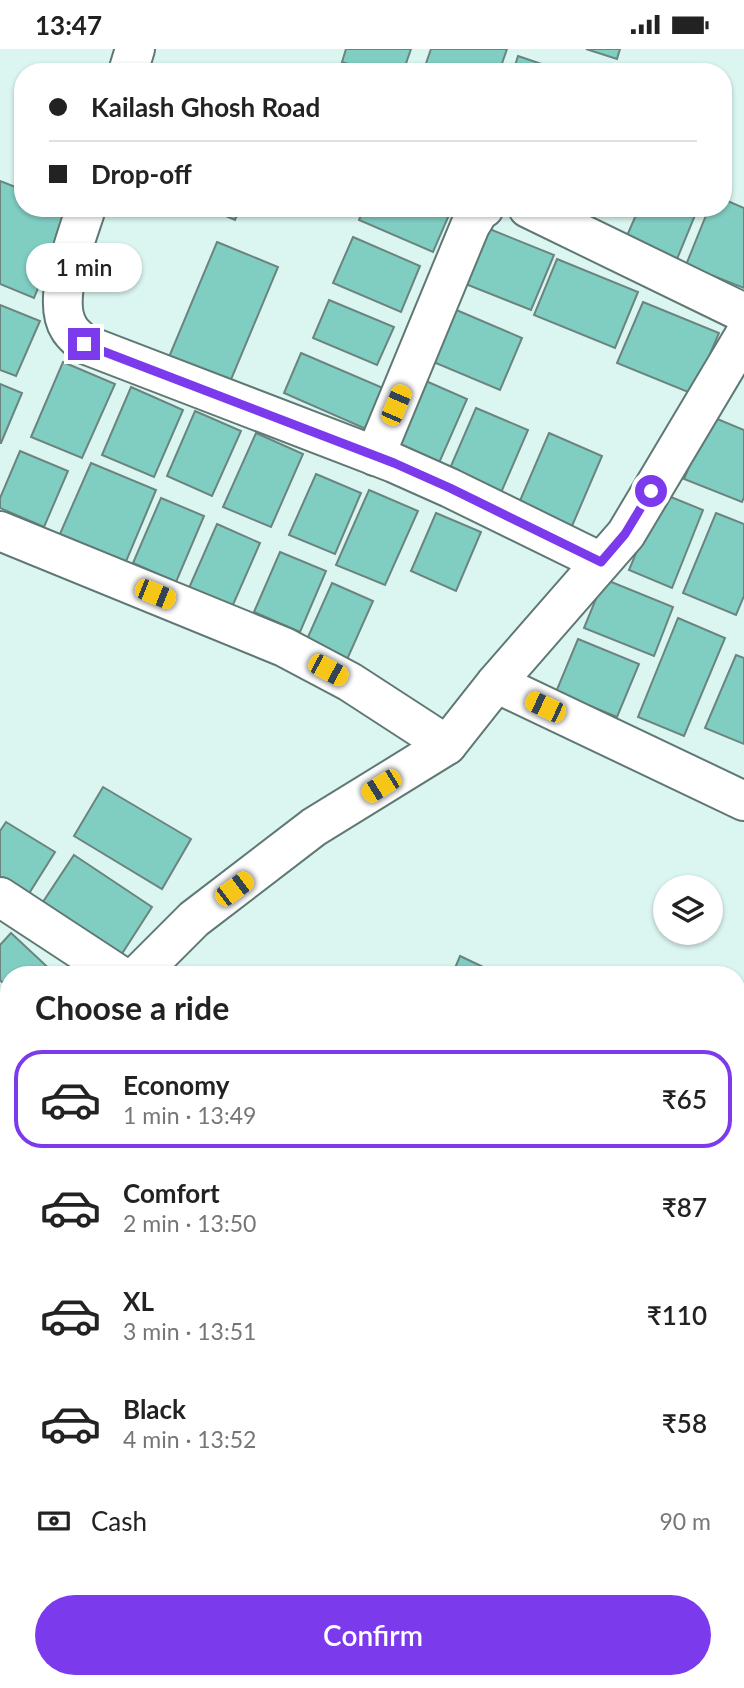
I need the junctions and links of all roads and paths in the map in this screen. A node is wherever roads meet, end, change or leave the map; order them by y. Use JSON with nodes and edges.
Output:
{"nodes":[{"id":1,"x":83,"y":217,"type":"edge"},
{"id":2,"x":475,"y":217,"type":"edge"},
{"id":3,"x":547,"y":217,"type":"edge"},
{"id":4,"x":744,"y":313,"type":"edge"},
{"id":5,"x":744,"y":335,"type":"edge"},
{"id":6,"x":375,"y":456,"type":"junction"},
{"id":7,"x":0,"y":531,"type":"edge"},
{"id":8,"x":601,"y":562,"type":"junction"},
{"id":9,"x":496,"y":683,"type":"junction"},
{"id":10,"x":447,"y":745,"type":"junction"},
{"id":11,"x":744,"y":801,"type":"edge"},
{"id":12,"x":0,"y":897,"type":"edge"},
{"id":13,"x":105,"y":966,"type":"edge"},
{"id":14,"x":147,"y":966,"type":"edge"}],
"edges":[{"from":1,"to":6,"type":"street"},
{"from":2,"to":6,"type":"street"},
{"from":3,"to":4,"type":"street"},
{"from":5,"to":8,"type":"street"},
{"from":6,"to":8,"type":"street"},
{"from":7,"to":10,"type":"street"},
{"from":8,"to":9,"type":"street"},
{"from":9,"to":10,"type":"street"},
{"from":9,"to":11,"type":"street"},
{"from":10,"to":14,"type":"street"},
{"from":12,"to":13,"type":"street"}]}
